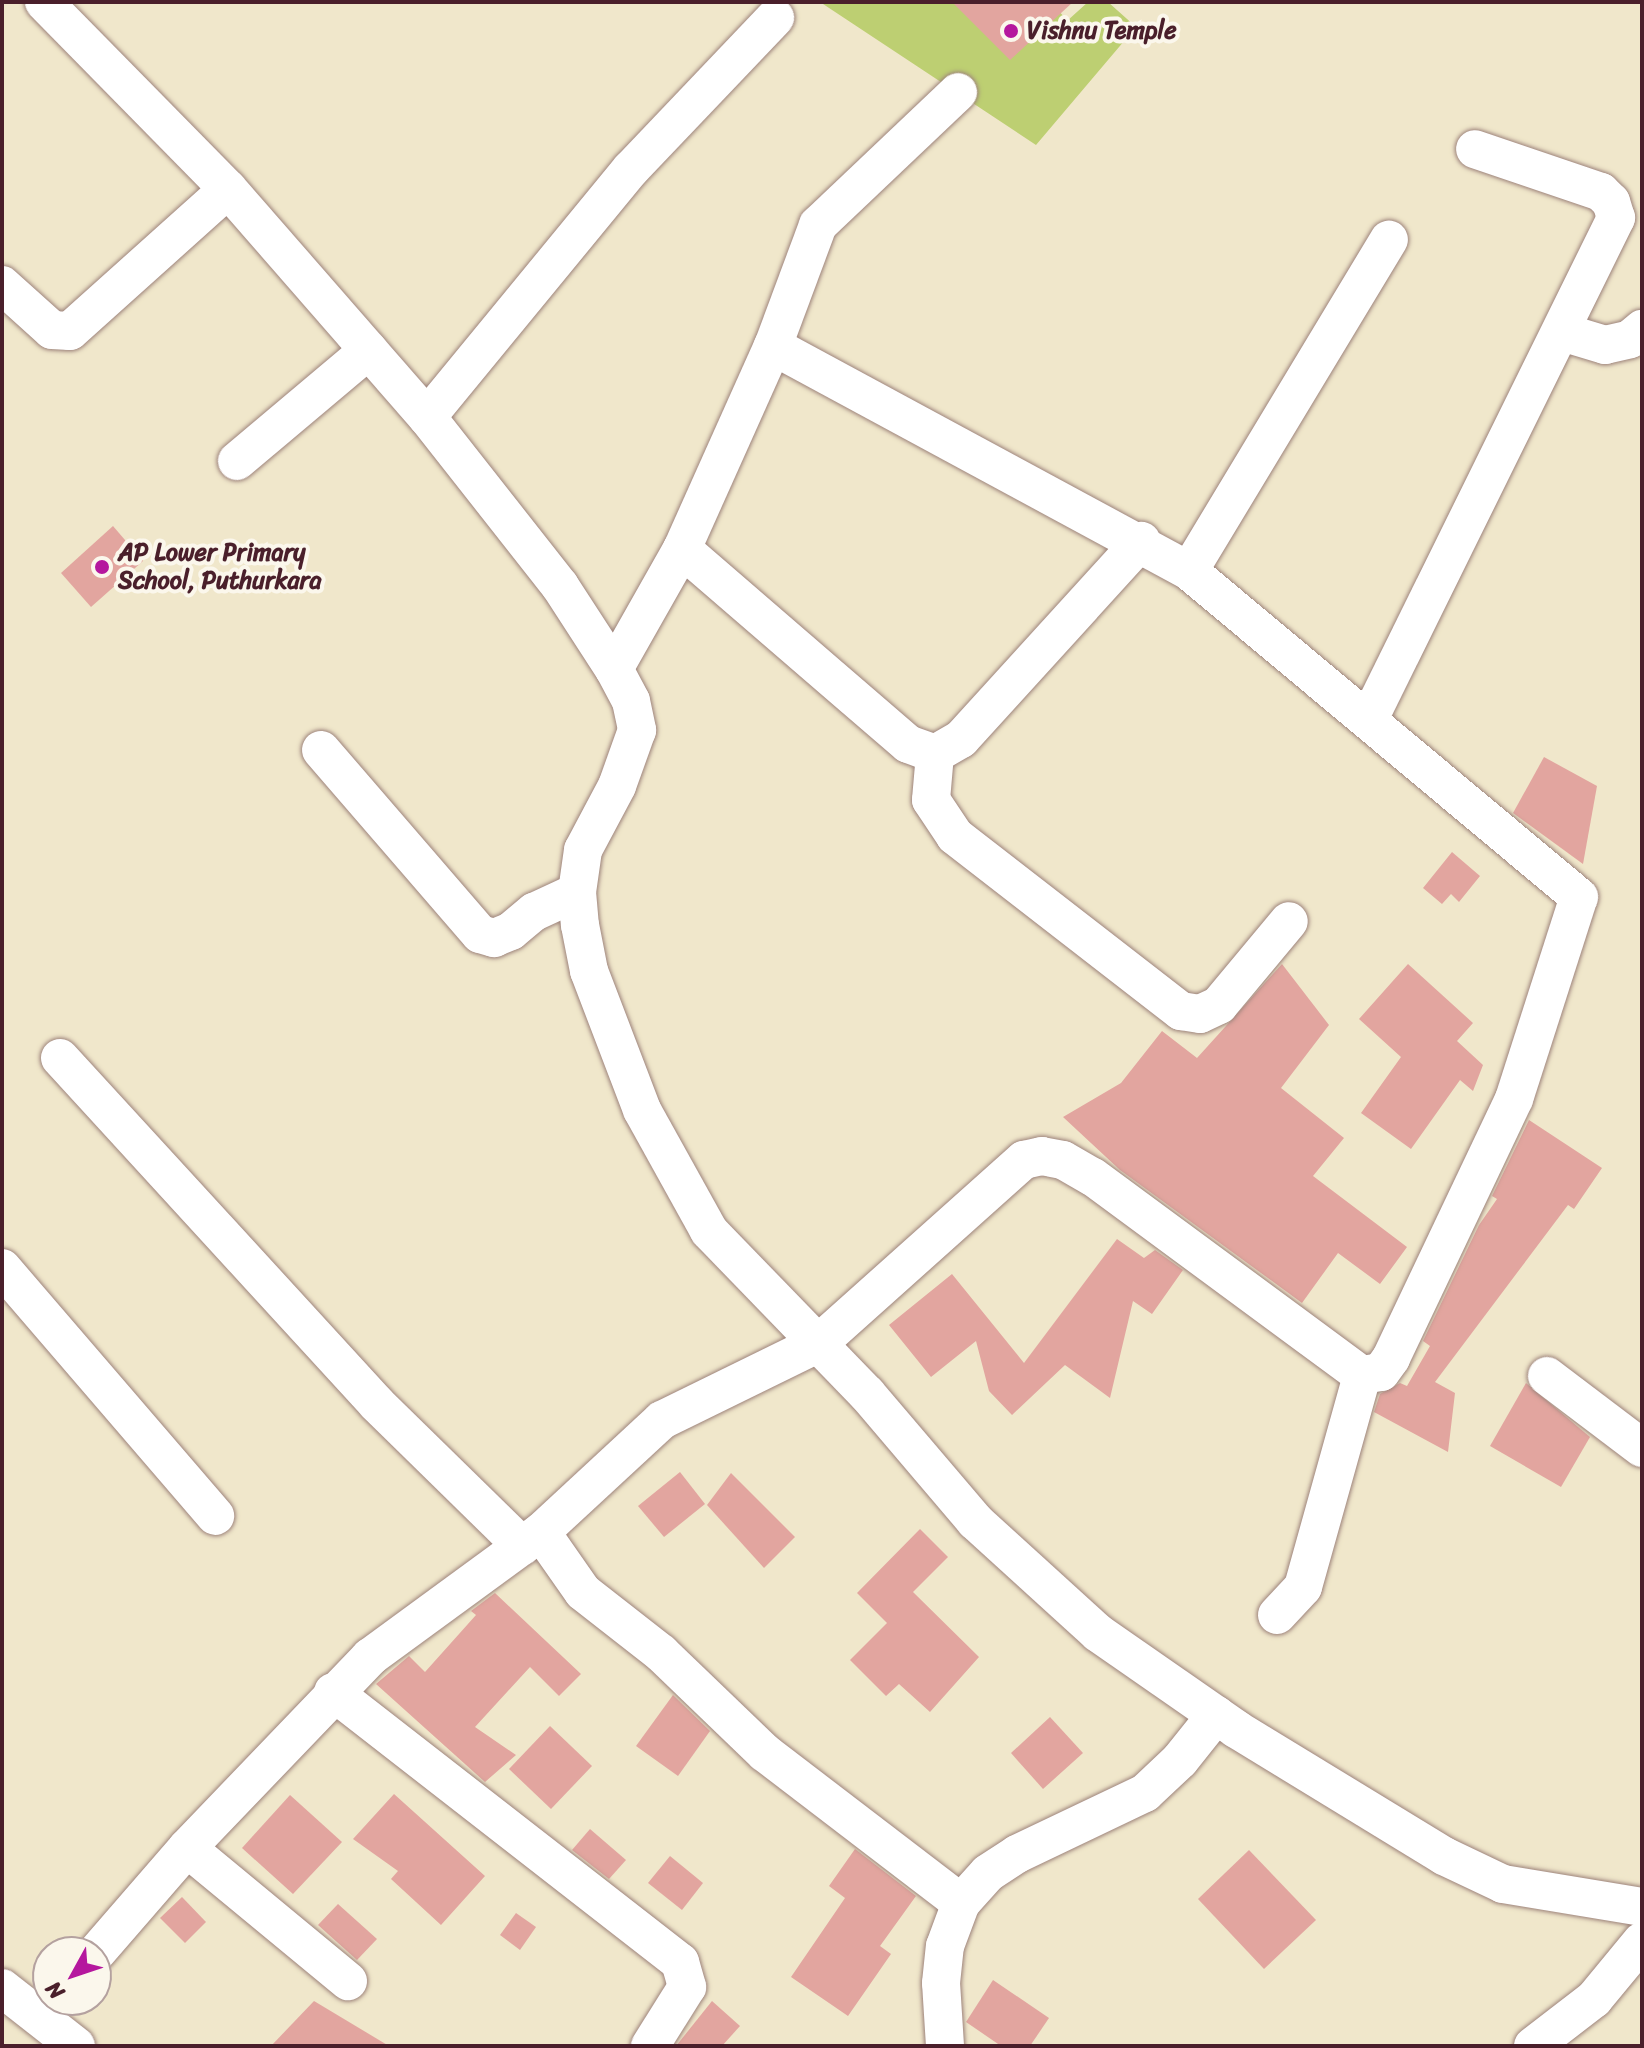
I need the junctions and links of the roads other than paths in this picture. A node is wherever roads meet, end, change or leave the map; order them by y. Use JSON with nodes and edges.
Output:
{"nodes":[{"id":1,"x":44,"y":2,"type":"edge"},
{"id":2,"x":775,"y":18,"type":"dead end"},
{"id":3,"x":958,"y":92,"type":"dead end"},
{"id":4,"x":1475,"y":149,"type":"dead end"},
{"id":5,"x":228,"y":189,"type":"junction"},
{"id":6,"x":1389,"y":240,"type":"dead end"},
{"id":7,"x":2,"y":285,"type":"edge"},
{"id":8,"x":1642,"y":329,"type":"edge"},
{"id":9,"x":1562,"y":332,"type":"junction"},
{"id":10,"x":773,"y":346,"type":"junction"},
{"id":11,"x":369,"y":350,"type":"junction"},
{"id":12,"x":427,"y":417,"type":"junction"},
{"id":13,"x":237,"y":461,"type":"dead end"},
{"id":14,"x":1141,"y":541,"type":"junction"},
{"id":15,"x":682,"y":549,"type":"junction"},
{"id":16,"x":1189,"y":571,"type":"junction"},
{"id":17,"x":614,"y":669,"type":"junction"},
{"id":18,"x":1369,"y":719,"type":"junction"},
{"id":19,"x":321,"y":750,"type":"dead end"},
{"id":20,"x":935,"y":754,"type":"junction"},
{"id":21,"x":577,"y":892,"type":"junction"},
{"id":22,"x":1289,"y":921,"type":"dead end"},
{"id":23,"x":60,"y":1058,"type":"dead end"},
{"id":24,"x":2,"y":1268,"type":"edge"},
{"id":25,"x":819,"y":1343,"type":"junction"},
{"id":26,"x":1362,"y":1375,"type":"junction"},
{"id":27,"x":1547,"y":1376,"type":"dead end"},
{"id":28,"x":1642,"y":1448,"type":"edge"},
{"id":29,"x":215,"y":1516,"type":"dead end"},
{"id":30,"x":531,"y":1539,"type":"junction"},
{"id":31,"x":1277,"y":1615,"type":"dead end"},
{"id":32,"x":333,"y":1692,"type":"junction"},
{"id":33,"x":1216,"y":1715,"type":"junction"},
{"id":34,"x":187,"y":1848,"type":"junction"},
{"id":35,"x":961,"y":1903,"type":"junction"},
{"id":36,"x":1642,"y":1907,"type":"edge"},
{"id":37,"x":111,"y":1936,"type":"edge"},
{"id":38,"x":1642,"y":1941,"type":"edge"},
{"id":39,"x":348,"y":1981,"type":"dead end"},
{"id":40,"x":2,"y":1988,"type":"edge"},
{"id":41,"x":32,"y":2001,"type":"edge"},
{"id":42,"x":58,"y":2016,"type":"edge"},
{"id":43,"x":76,"y":2046,"type":"edge"},
{"id":44,"x":650,"y":2046,"type":"edge"},
{"id":45,"x":945,"y":2046,"type":"edge"},
{"id":46,"x":1533,"y":2046,"type":"edge"}],
"edges":[{"from":1,"to":5,"type":"street"},
{"from":2,"to":12,"type":"street"},
{"from":3,"to":10,"type":"street"},
{"from":4,"to":9,"type":"street"},
{"from":5,"to":7,"type":"street"},
{"from":5,"to":11,"type":"street"},
{"from":6,"to":16,"type":"street"},
{"from":8,"to":9,"type":"street"},
{"from":9,"to":18,"type":"street"},
{"from":10,"to":14,"type":"street"},
{"from":10,"to":15,"type":"street"},
{"from":11,"to":12,"type":"street"},
{"from":11,"to":13,"type":"street"},
{"from":12,"to":17,"type":"street"},
{"from":14,"to":16,"type":"street"},
{"from":14,"to":20,"type":"street"},
{"from":15,"to":17,"type":"street"},
{"from":15,"to":20,"type":"street"},
{"from":16,"to":18,"type":"street"},
{"from":17,"to":21,"type":"street"},
{"from":18,"to":26,"type":"street"},
{"from":19,"to":21,"type":"street"},
{"from":20,"to":22,"type":"street"},
{"from":21,"to":25,"type":"street"},
{"from":23,"to":30,"type":"street"},
{"from":24,"to":29,"type":"street"},
{"from":25,"to":26,"type":"street"},
{"from":25,"to":30,"type":"street"},
{"from":25,"to":33,"type":"street"},
{"from":26,"to":31,"type":"street"},
{"from":27,"to":28,"type":"street"},
{"from":30,"to":32,"type":"street"},
{"from":30,"to":35,"type":"street"},
{"from":32,"to":34,"type":"street"},
{"from":32,"to":44,"type":"street"},
{"from":33,"to":35,"type":"street"},
{"from":33,"to":36,"type":"street"},
{"from":34,"to":37,"type":"street"},
{"from":34,"to":39,"type":"street"},
{"from":35,"to":45,"type":"street"},
{"from":38,"to":46,"type":"street"},
{"from":40,"to":41,"type":"street"},
{"from":42,"to":43,"type":"street"}]}
